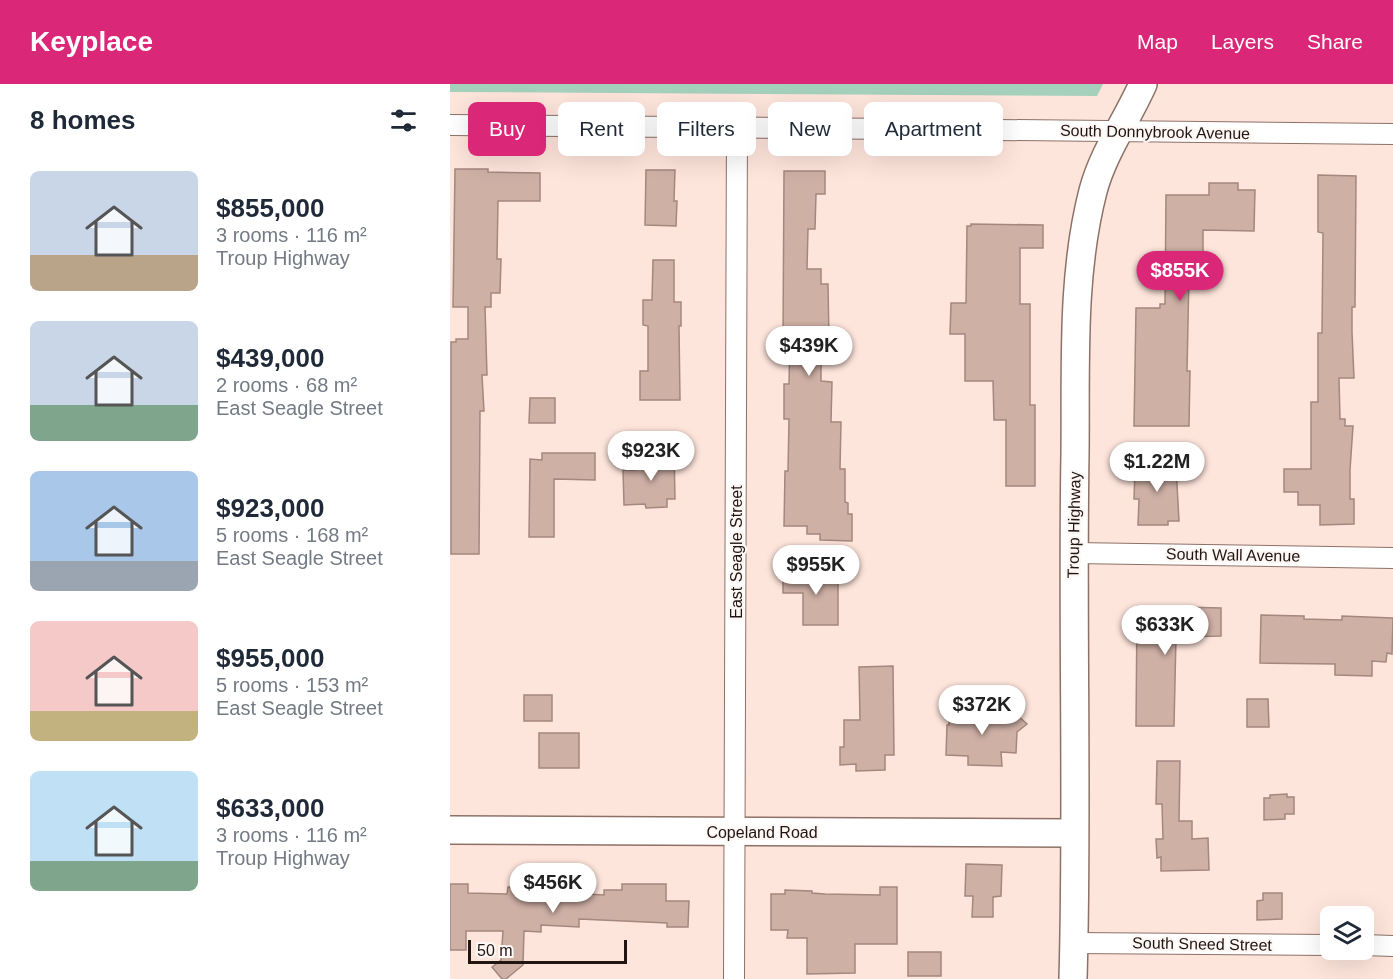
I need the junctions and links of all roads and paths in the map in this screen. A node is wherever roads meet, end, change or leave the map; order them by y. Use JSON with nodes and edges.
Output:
{"nodes":[{"id":1,"x":1143,"y":84,"type":"edge"},
{"id":2,"x":450,"y":125,"type":"edge"},
{"id":3,"x":657,"y":126,"type":"edge"},
{"id":4,"x":756,"y":126,"type":"edge"},
{"id":5,"x":1119,"y":132,"type":"junction"},
{"id":6,"x":1393,"y":134,"type":"edge"},
{"id":7,"x":737,"y":156,"type":"edge"},
{"id":8,"x":1073,"y":553,"type":"junction"},
{"id":9,"x":1393,"y":558,"type":"edge"},
{"id":10,"x":450,"y":830,"type":"edge"},
{"id":11,"x":735,"y":832,"type":"junction"},
{"id":12,"x":1074,"y":833,"type":"junction"},
{"id":13,"x":1074,"y":943,"type":"junction"},
{"id":14,"x":1320,"y":945,"type":"edge"},
{"id":15,"x":1374,"y":945,"type":"edge"},
{"id":16,"x":1393,"y":946,"type":"edge"},
{"id":17,"x":734,"y":979,"type":"edge"},
{"id":18,"x":1073,"y":979,"type":"edge"}],
"edges":[{"from":1,"to":5,"type":"main road","name":"Troup Highway"},
{"from":2,"to":3,"type":"street","name":"South Donnybrook Avenue"},
{"from":4,"to":5,"type":"street","name":"South Donnybrook Avenue"},
{"from":5,"to":6,"type":"street","name":"South Donnybrook Avenue"},
{"from":5,"to":8,"type":"main road","name":"Troup Highway"},
{"from":7,"to":11,"type":"street","name":"East Seagle Street"},
{"from":8,"to":9,"type":"street","name":"South Wall Avenue"},
{"from":8,"to":12,"type":"main road","name":"Troup Highway"},
{"from":10,"to":11,"type":"main road","name":"Copeland Road"},
{"from":11,"to":12,"type":"main road","name":"Copeland Road"},
{"from":11,"to":17,"type":"street","name":"East Seagle Street"},
{"from":12,"to":13,"type":"main road","name":"Troup Highway"},
{"from":13,"to":14,"type":"street","name":"South Sneed Street"},
{"from":13,"to":18,"type":"main road","name":"Troup Highway"},
{"from":15,"to":16,"type":"street"}]}
